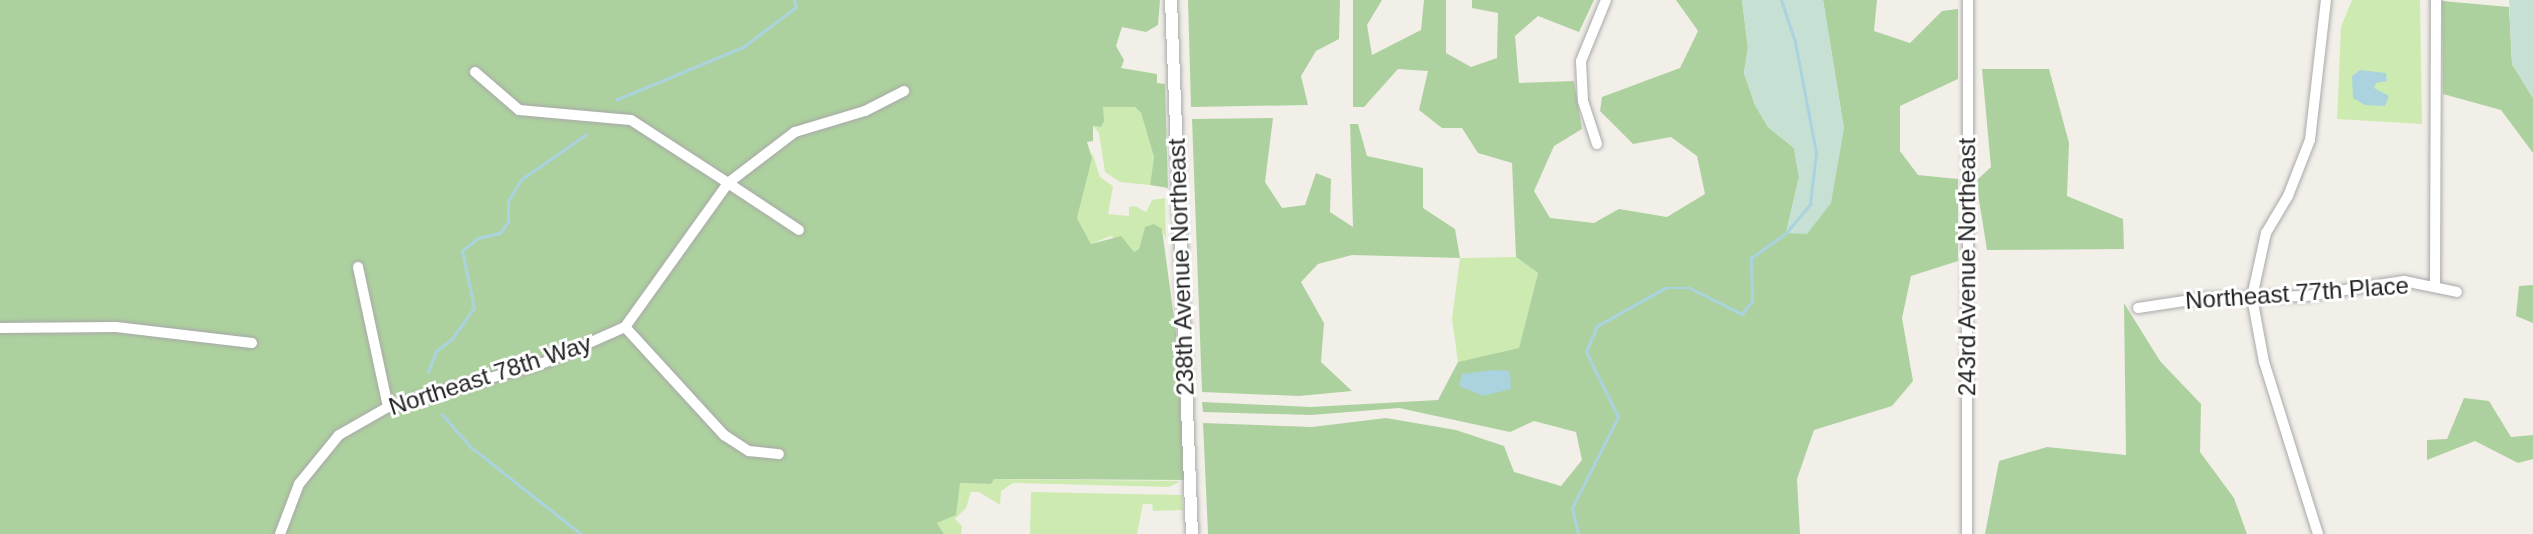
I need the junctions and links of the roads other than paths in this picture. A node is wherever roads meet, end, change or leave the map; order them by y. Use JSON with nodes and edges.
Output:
{"nodes":[{"id":1,"x":1171,"y":0,"type":"edge"},
{"id":2,"x":1606,"y":0,"type":"edge"},
{"id":3,"x":1968,"y":0,"type":"edge"},
{"id":4,"x":2326,"y":0,"type":"edge"},
{"id":5,"x":2436,"y":0,"type":"edge"},
{"id":6,"x":475,"y":72,"type":"dead end"},
{"id":7,"x":904,"y":91,"type":"dead end"},
{"id":8,"x":1597,"y":144,"type":"dead end"},
{"id":9,"x":728,"y":183,"type":"junction"},
{"id":10,"x":799,"y":230,"type":"dead end"},
{"id":11,"x":358,"y":267,"type":"dead end"},
{"id":12,"x":2435,"y":287,"type":"junction"},
{"id":13,"x":2457,"y":292,"type":"dead end"},
{"id":14,"x":2252,"y":297,"type":"junction"},
{"id":15,"x":2138,"y":308,"type":"dead end"},
{"id":16,"x":625,"y":327,"type":"junction"},
{"id":17,"x":0,"y":328,"type":"edge"},
{"id":18,"x":252,"y":343,"type":"dead end"},
{"id":19,"x":388,"y":407,"type":"junction"},
{"id":20,"x":779,"y":454,"type":"dead end"},
{"id":21,"x":279,"y":534,"type":"edge"},
{"id":22,"x":1192,"y":534,"type":"edge"},
{"id":23,"x":1968,"y":534,"type":"edge"},
{"id":24,"x":2318,"y":534,"type":"edge"}],
"edges":[{"from":1,"to":22,"type":"street","name":"238th Avenue Northeast"},
{"from":2,"to":8,"type":"street"},
{"from":3,"to":23,"type":"street","name":"243rd Avenue Northeast"},
{"from":4,"to":14,"type":"street"},
{"from":5,"to":12,"type":"street"},
{"from":6,"to":9,"type":"street"},
{"from":7,"to":9,"type":"street"},
{"from":9,"to":10,"type":"street"},
{"from":9,"to":16,"type":"street"},
{"from":11,"to":19,"type":"street"},
{"from":12,"to":13,"type":"street","name":"Northeast 77th Place"},
{"from":12,"to":14,"type":"street","name":"Northeast 77th Place"},
{"from":14,"to":15,"type":"street","name":"Northeast 77th Place"},
{"from":14,"to":24,"type":"street"},
{"from":16,"to":19,"type":"street","name":"Northeast 78th Way"},
{"from":16,"to":20,"type":"street"},
{"from":17,"to":18,"type":"street"},
{"from":19,"to":21,"type":"street","name":"Northeast 78th Way"}]}
